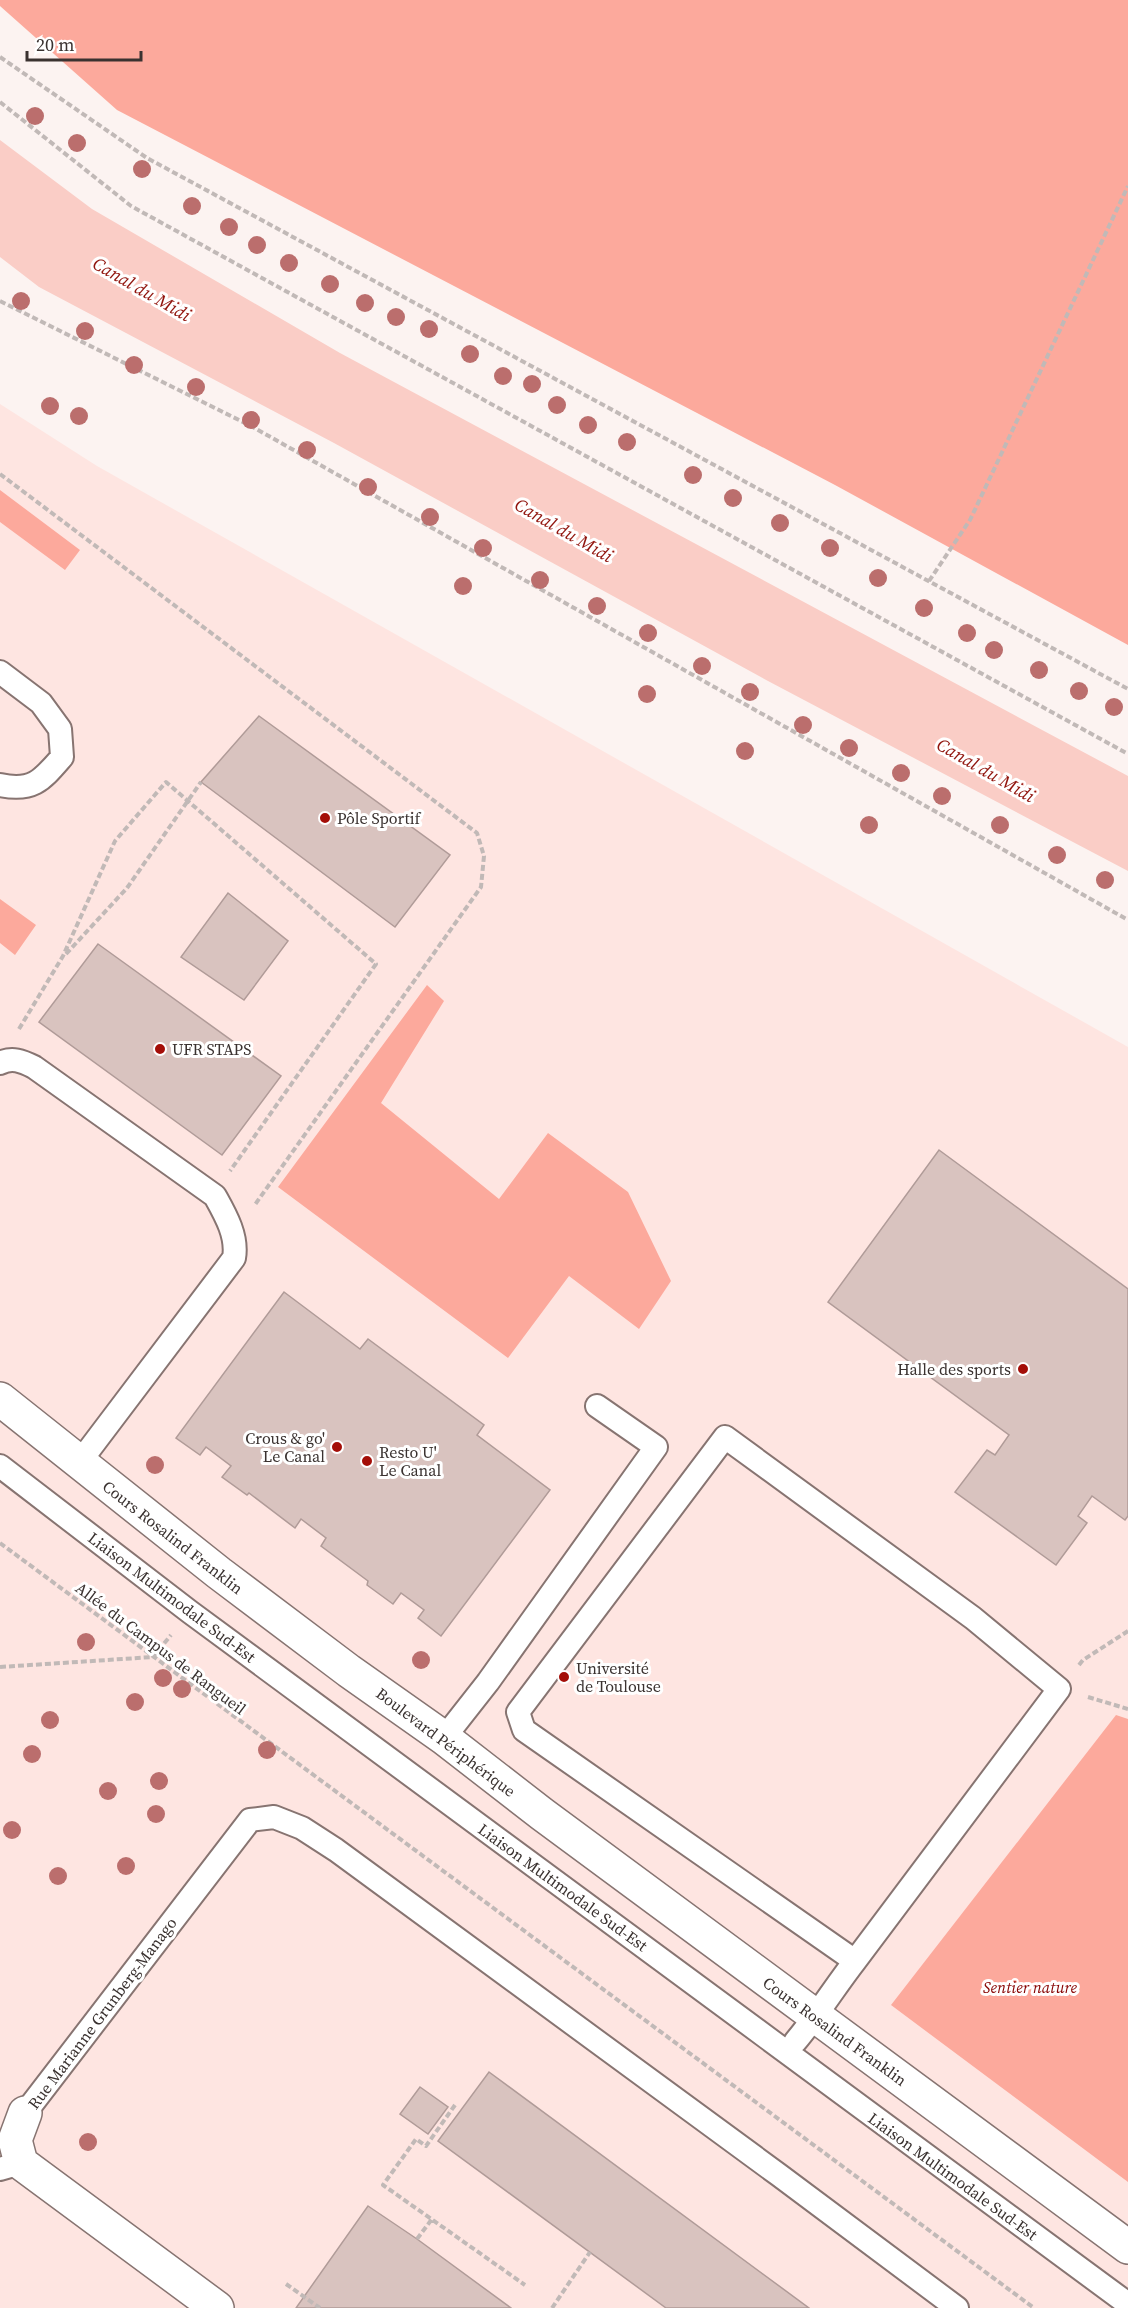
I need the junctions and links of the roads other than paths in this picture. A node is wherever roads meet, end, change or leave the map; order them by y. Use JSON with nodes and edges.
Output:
{"nodes":[{"id":1,"x":0,"y":672,"type":"edge"},
{"id":2,"x":0,"y":785,"type":"edge"},
{"id":3,"x":0,"y":1063,"type":"edge"},
{"id":4,"x":0,"y":1399,"type":"edge"},
{"id":5,"x":597,"y":1406,"type":"dead end"},
{"id":6,"x":79,"y":1462,"type":"junction"},
{"id":7,"x":0,"y":1466,"type":"edge"},
{"id":8,"x":349,"y":1671,"type":"joint"},
{"id":9,"x":444,"y":1738,"type":"junction"},
{"id":10,"x":542,"y":1814,"type":"joint"},
{"id":11,"x":855,"y":1961,"type":"junction"},
{"id":12,"x":816,"y":2017,"type":"junction"},
{"id":13,"x":795,"y":2042,"type":"dead end"},
{"id":14,"x":25,"y":2113,"type":"joint"},
{"id":15,"x":10,"y":2166,"type":"edge"},
{"id":16,"x":1128,"y":2247,"type":"edge"},
{"id":17,"x":1128,"y":2304,"type":"edge"},
{"id":18,"x":217,"y":2308,"type":"edge"},
{"id":19,"x":957,"y":2308,"type":"edge"}],
"edges":[{"from":1,"to":2,"type":"lane"},
{"from":3,"to":6,"type":"lane"},
{"from":4,"to":6,"type":"street","name":"Cours Rosalind Franklin"},
{"from":5,"to":9,"type":"lane"},
{"from":6,"to":8,"type":"street","name":"Cours Rosalind Franklin"},
{"from":7,"to":17,"type":"lane","name":"Liaison Multimodale Sud-Est"},
{"from":8,"to":9,"type":"street","name":"Boulevard Périphérique"},
{"from":9,"to":10,"type":"street","name":"Boulevard Périphérique"},
{"from":10,"to":12,"type":"street","name":"Cours Rosalind Franklin"},
{"from":11,"to":11,"type":"lane"},
{"from":11,"to":12,"type":"lane"},
{"from":12,"to":13,"type":"lane"},
{"from":12,"to":16,"type":"street","name":"Cours Rosalind Franklin"},
{"from":14,"to":15,"type":"street","name":"Rue Marianne Grunberg-Manago"},
{"from":14,"to":19,"type":"lane","name":"Rue Marianne Grunberg-Manago"},
{"from":15,"to":18,"type":"street","name":"Rue Marianne Grunberg-Manago"}]}
